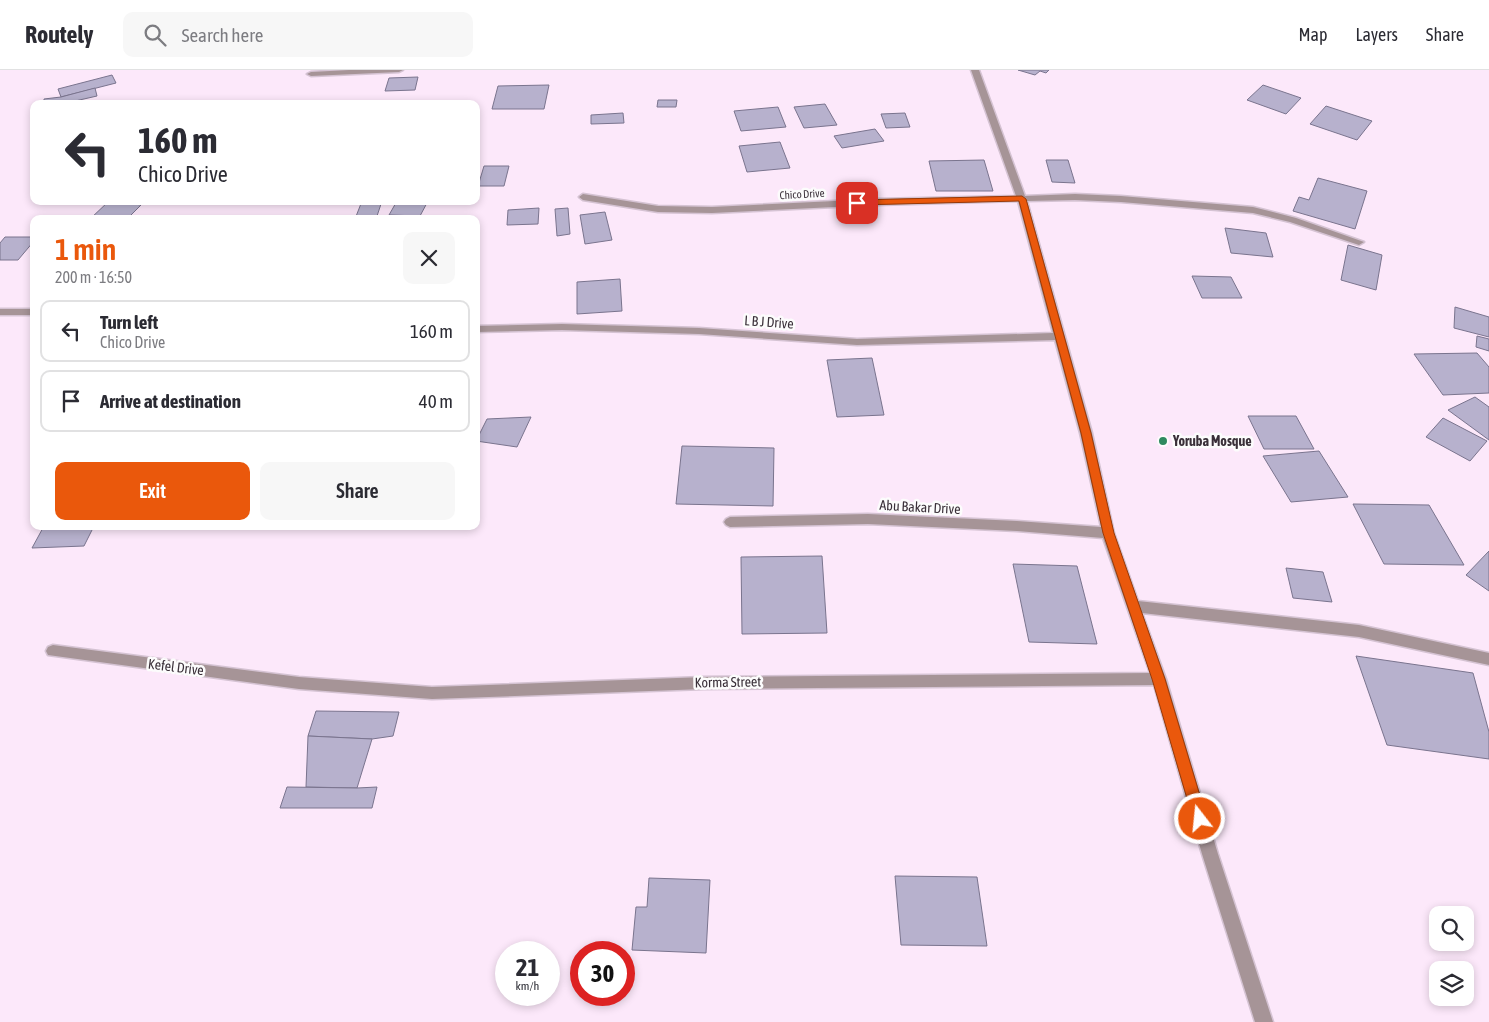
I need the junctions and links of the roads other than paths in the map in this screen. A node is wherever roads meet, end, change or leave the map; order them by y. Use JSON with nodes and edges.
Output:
{"nodes":[{"id":1,"x":399,"y":70,"type":"edge"},
{"id":2,"x":976,"y":70,"type":"edge"},
{"id":3,"x":311,"y":74,"type":"dead end"},
{"id":4,"x":583,"y":198,"type":"dead end"},
{"id":5,"x":1022,"y":199,"type":"junction"},
{"id":6,"x":1358,"y":242,"type":"dead end"},
{"id":7,"x":0,"y":312,"type":"edge"},
{"id":8,"x":30,"y":312,"type":"edge"},
{"id":9,"x":480,"y":330,"type":"edge"},
{"id":10,"x":1059,"y":336,"type":"junction"},
{"id":11,"x":730,"y":522,"type":"dead end"},
{"id":12,"x":1108,"y":533,"type":"junction"},
{"id":13,"x":1133,"y":606,"type":"junction"},
{"id":14,"x":53,"y":651,"type":"dead end"},
{"id":15,"x":1489,"y":659,"type":"edge"},
{"id":16,"x":1159,"y":679,"type":"junction"},
{"id":17,"x":299,"y":683,"type":"joint"},
{"id":18,"x":1264,"y":1022,"type":"edge"}],
"edges":[{"from":1,"to":3,"type":"street"},
{"from":2,"to":5,"type":"street"},
{"from":4,"to":5,"type":"street","name":"Chico Drive"},
{"from":5,"to":6,"type":"street","name":"Chico Drive"},
{"from":5,"to":10,"type":"street"},
{"from":7,"to":8,"type":"street"},
{"from":9,"to":10,"type":"street","name":"L B J Drive"},
{"from":10,"to":12,"type":"street"},
{"from":11,"to":12,"type":"street","name":"Abu Bakar Drive"},
{"from":12,"to":13,"type":"street"},
{"from":13,"to":15,"type":"street"},
{"from":13,"to":16,"type":"street"},
{"from":14,"to":17,"type":"street","name":"Kefel Drive"},
{"from":16,"to":17,"type":"street","name":"Korma Street"},
{"from":16,"to":18,"type":"street"}]}
